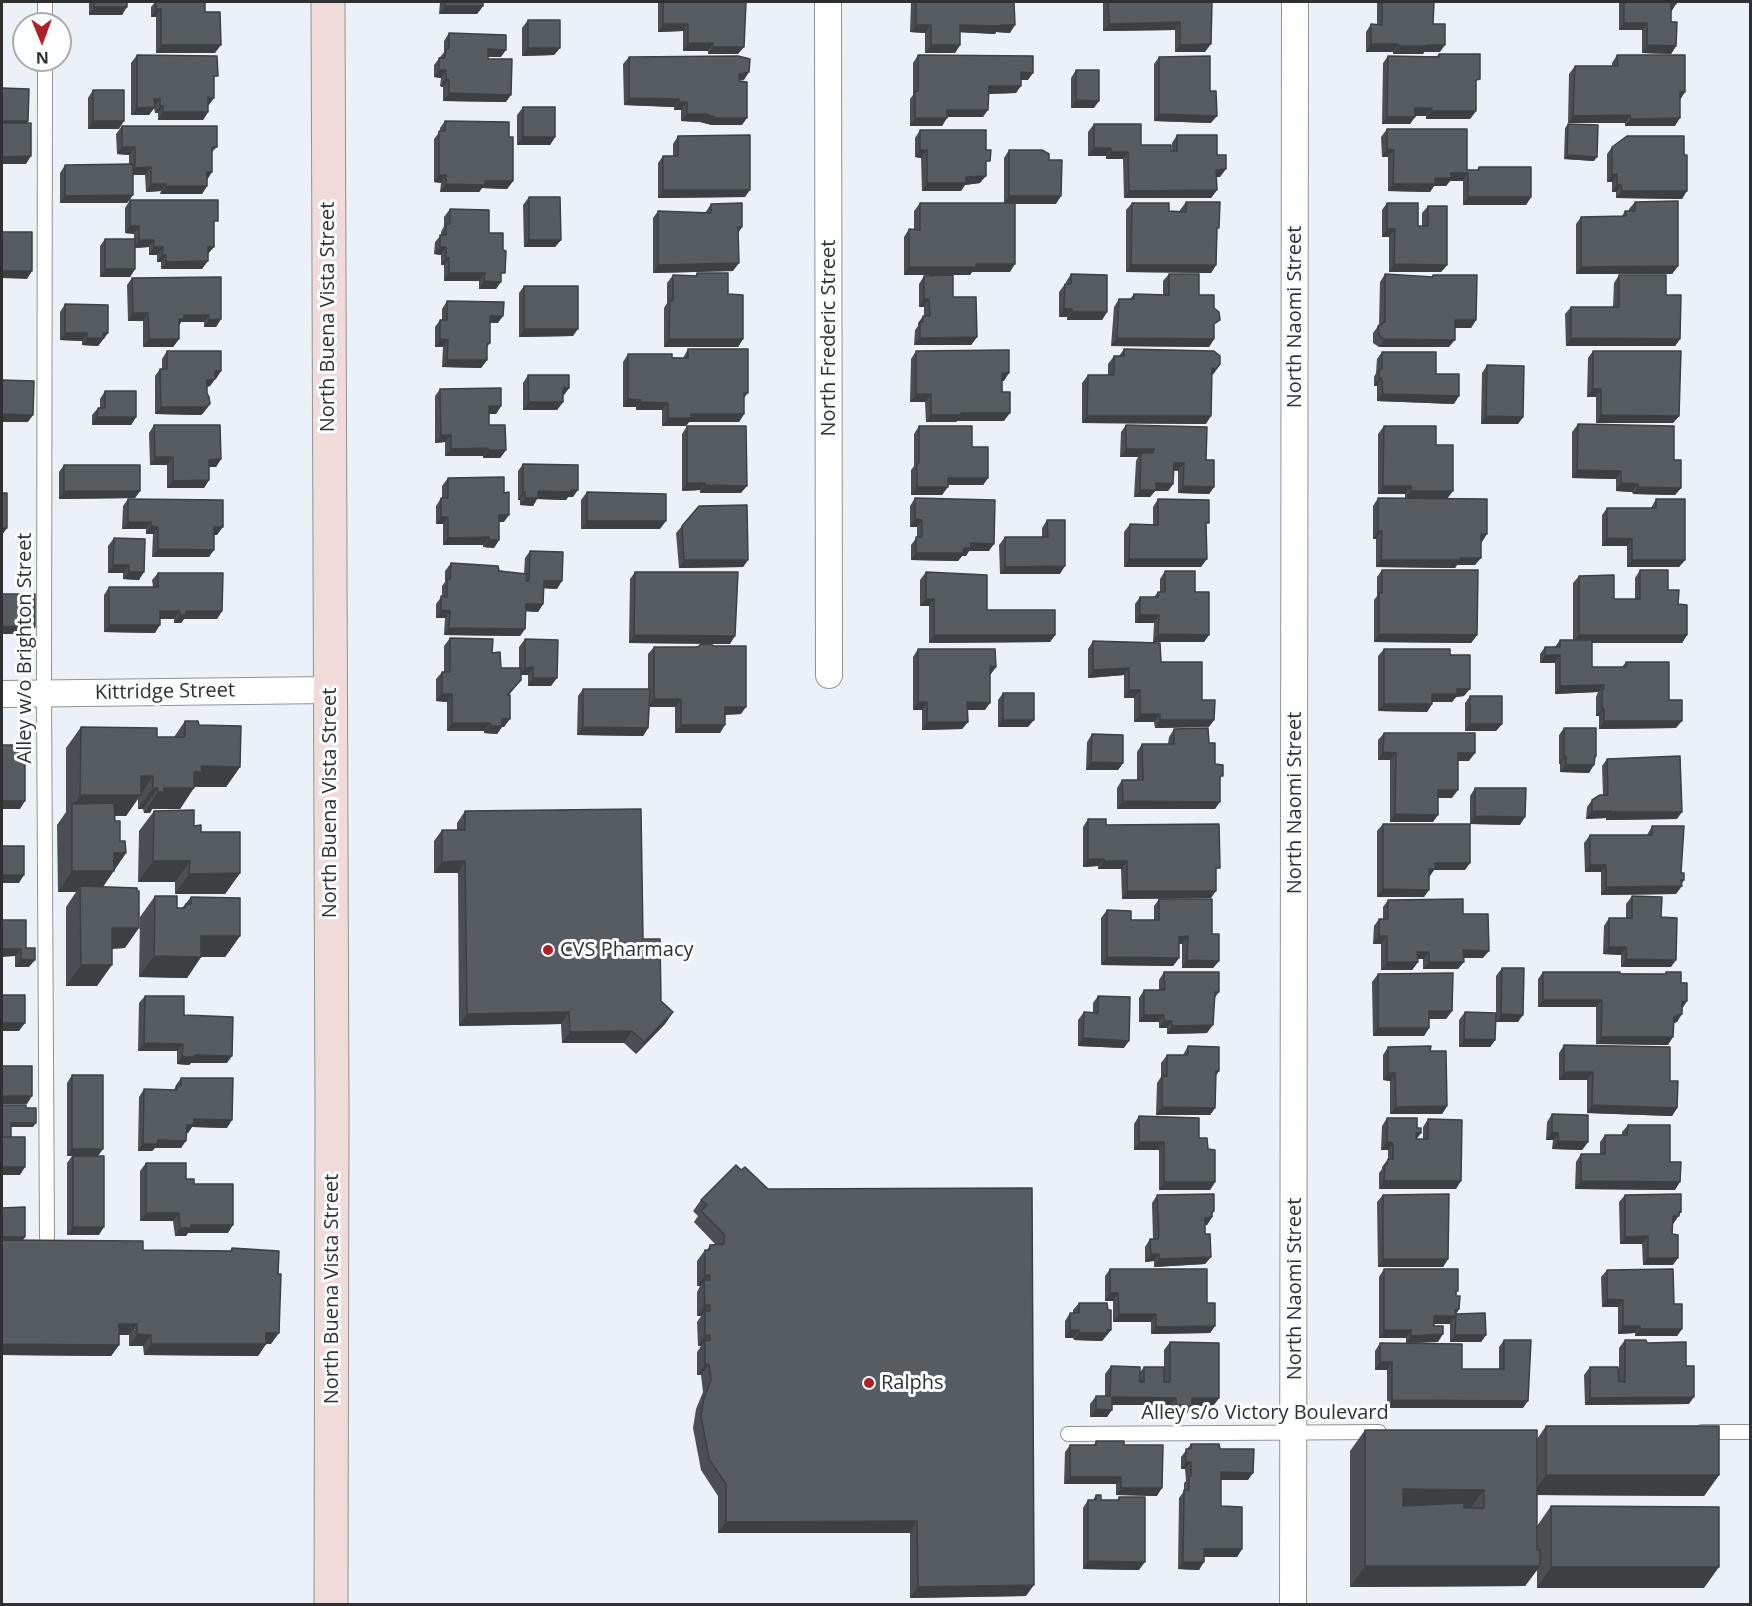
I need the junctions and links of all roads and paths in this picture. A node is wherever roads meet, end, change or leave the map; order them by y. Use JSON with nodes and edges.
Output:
{"nodes":[{"id":1,"x":328,"y":2,"type":"edge"},
{"id":2,"x":828,"y":2,"type":"edge"},
{"id":3,"x":1295,"y":2,"type":"edge"},
{"id":4,"x":45,"y":72,"type":"edge"},
{"id":5,"x":829,"y":675,"type":"dead end"},
{"id":6,"x":329,"y":690,"type":"junction"},
{"id":7,"x":2,"y":694,"type":"edge"},
{"id":8,"x":44,"y":694,"type":"junction"},
{"id":9,"x":47,"y":1237,"type":"dead end"},
{"id":10,"x":1295,"y":1432,"type":"junction"},
{"id":11,"x":1391,"y":1432,"type":"edge"},
{"id":12,"x":1690,"y":1432,"type":"edge"},
{"id":13,"x":1750,"y":1432,"type":"edge"},
{"id":14,"x":1068,"y":1434,"type":"dead end"},
{"id":15,"x":331,"y":1605,"type":"edge"},
{"id":16,"x":1293,"y":1605,"type":"edge"}],
"edges":[{"from":1,"to":6,"type":"main road","name":"North Buena Vista Street"},
{"from":2,"to":5,"type":"street","name":"North Frederic Street"},
{"from":3,"to":10,"type":"street","name":"North Naomi Street"},
{"from":4,"to":8,"type":"lane","name":"Alley w/o Brighton Street"},
{"from":6,"to":8,"type":"street","name":"Kittridge Street"},
{"from":6,"to":15,"type":"main road","name":"North Buena Vista Street"},
{"from":7,"to":8,"type":"street","name":"Kittridge Street"},
{"from":8,"to":9,"type":"lane","name":"Alley w/o Brighton Street"},
{"from":10,"to":11,"type":"lane","name":"Alley s/o Victory Boulevard"},
{"from":10,"to":14,"type":"lane","name":"Alley s/o Victory Boulevard"},
{"from":10,"to":16,"type":"street","name":"North Naomi Street"},
{"from":12,"to":13,"type":"lane"}]}
